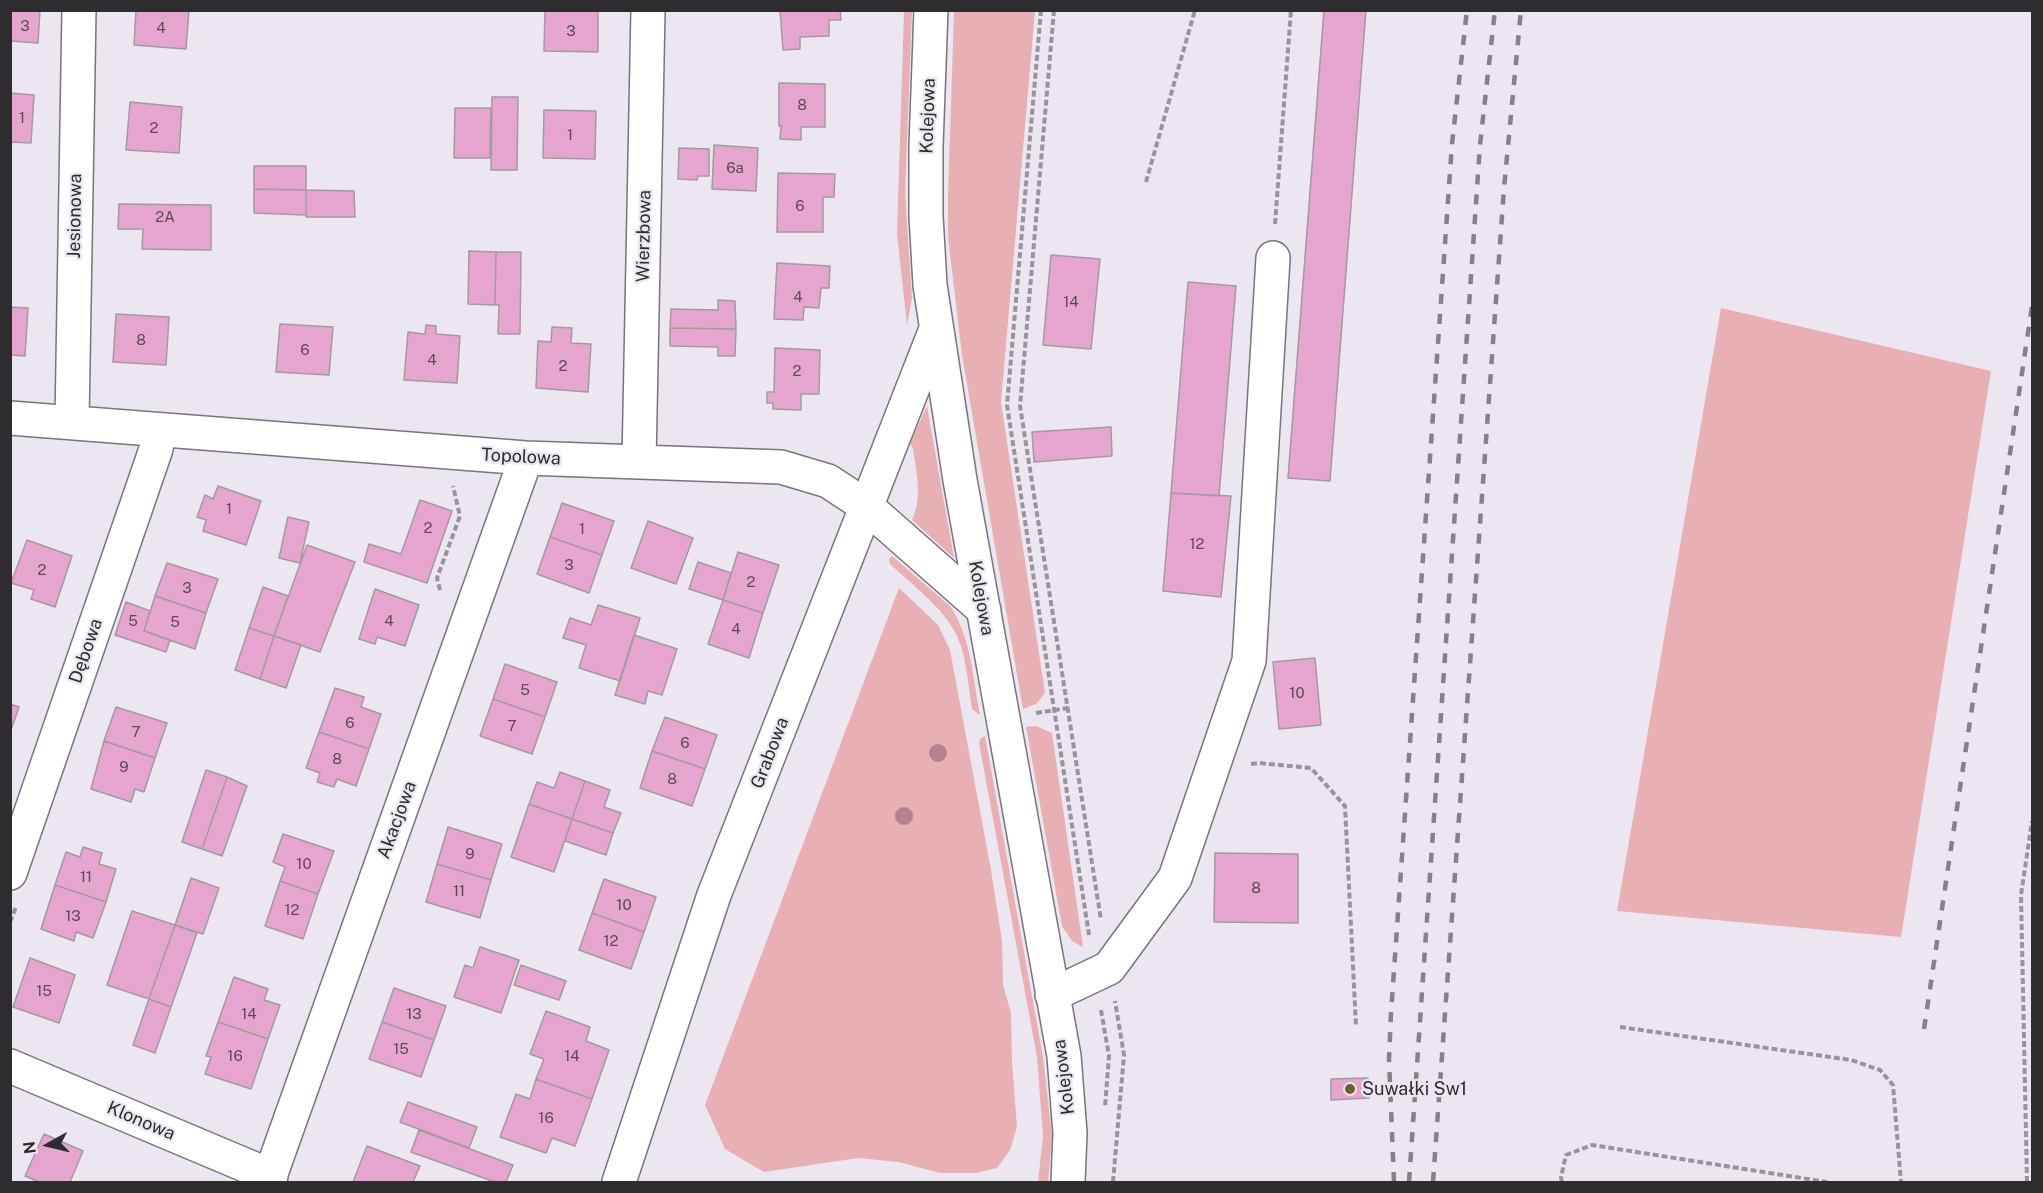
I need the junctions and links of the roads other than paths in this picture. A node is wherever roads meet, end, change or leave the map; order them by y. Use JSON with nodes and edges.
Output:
{"nodes":[{"id":1,"x":79,"y":10,"type":"edge"},
{"id":2,"x":648,"y":10,"type":"edge"},
{"id":3,"x":931,"y":10,"type":"edge"},
{"id":4,"x":1273,"y":258,"type":"road end"},
{"id":5,"x":936,"y":329,"type":"junction"},
{"id":6,"x":10,"y":418,"type":"edge"},
{"id":7,"x":72,"y":422,"type":"junction"},
{"id":8,"x":159,"y":430,"type":"junction"},
{"id":9,"x":526,"y":458,"type":"junction"},
{"id":10,"x":639,"y":462,"type":"junction"},
{"id":11,"x":866,"y":507,"type":"junction"},
{"id":12,"x":984,"y":610,"type":"junction"},
{"id":13,"x":14,"y":887,"type":"edge"},
{"id":14,"x":1052,"y":995,"type":"junction"},
{"id":15,"x":10,"y":1066,"type":"edge"},
{"id":16,"x":269,"y":1179,"type":"edge"},
{"id":17,"x":619,"y":1182,"type":"edge"},
{"id":18,"x":1068,"y":1182,"type":"edge"}],
"edges":[{"from":1,"to":7,"type":"street","name":"Jesionowa"},
{"from":2,"to":10,"type":"street","name":"Wierzbowa"},
{"from":3,"to":5,"type":"street","name":"Kolejowa"},
{"from":4,"to":14,"type":"street"},
{"from":5,"to":11,"type":"street","name":"Grabowa"},
{"from":5,"to":12,"type":"street","name":"Kolejowa"},
{"from":6,"to":7,"type":"street","name":"Topolowa"},
{"from":7,"to":8,"type":"street","name":"Topolowa"},
{"from":8,"to":9,"type":"street","name":"Topolowa"},
{"from":8,"to":13,"type":"street","name":"Dębowa"},
{"from":9,"to":10,"type":"street","name":"Topolowa"},
{"from":9,"to":16,"type":"street","name":"Akacjowa"},
{"from":10,"to":11,"type":"street","name":"Topolowa"},
{"from":11,"to":12,"type":"street","name":"Topolowa"},
{"from":11,"to":17,"type":"street","name":"Grabowa"},
{"from":12,"to":14,"type":"street","name":"Kolejowa"},
{"from":14,"to":18,"type":"street","name":"Kolejowa"},
{"from":15,"to":16,"type":"street","name":"Klonowa"}]}
